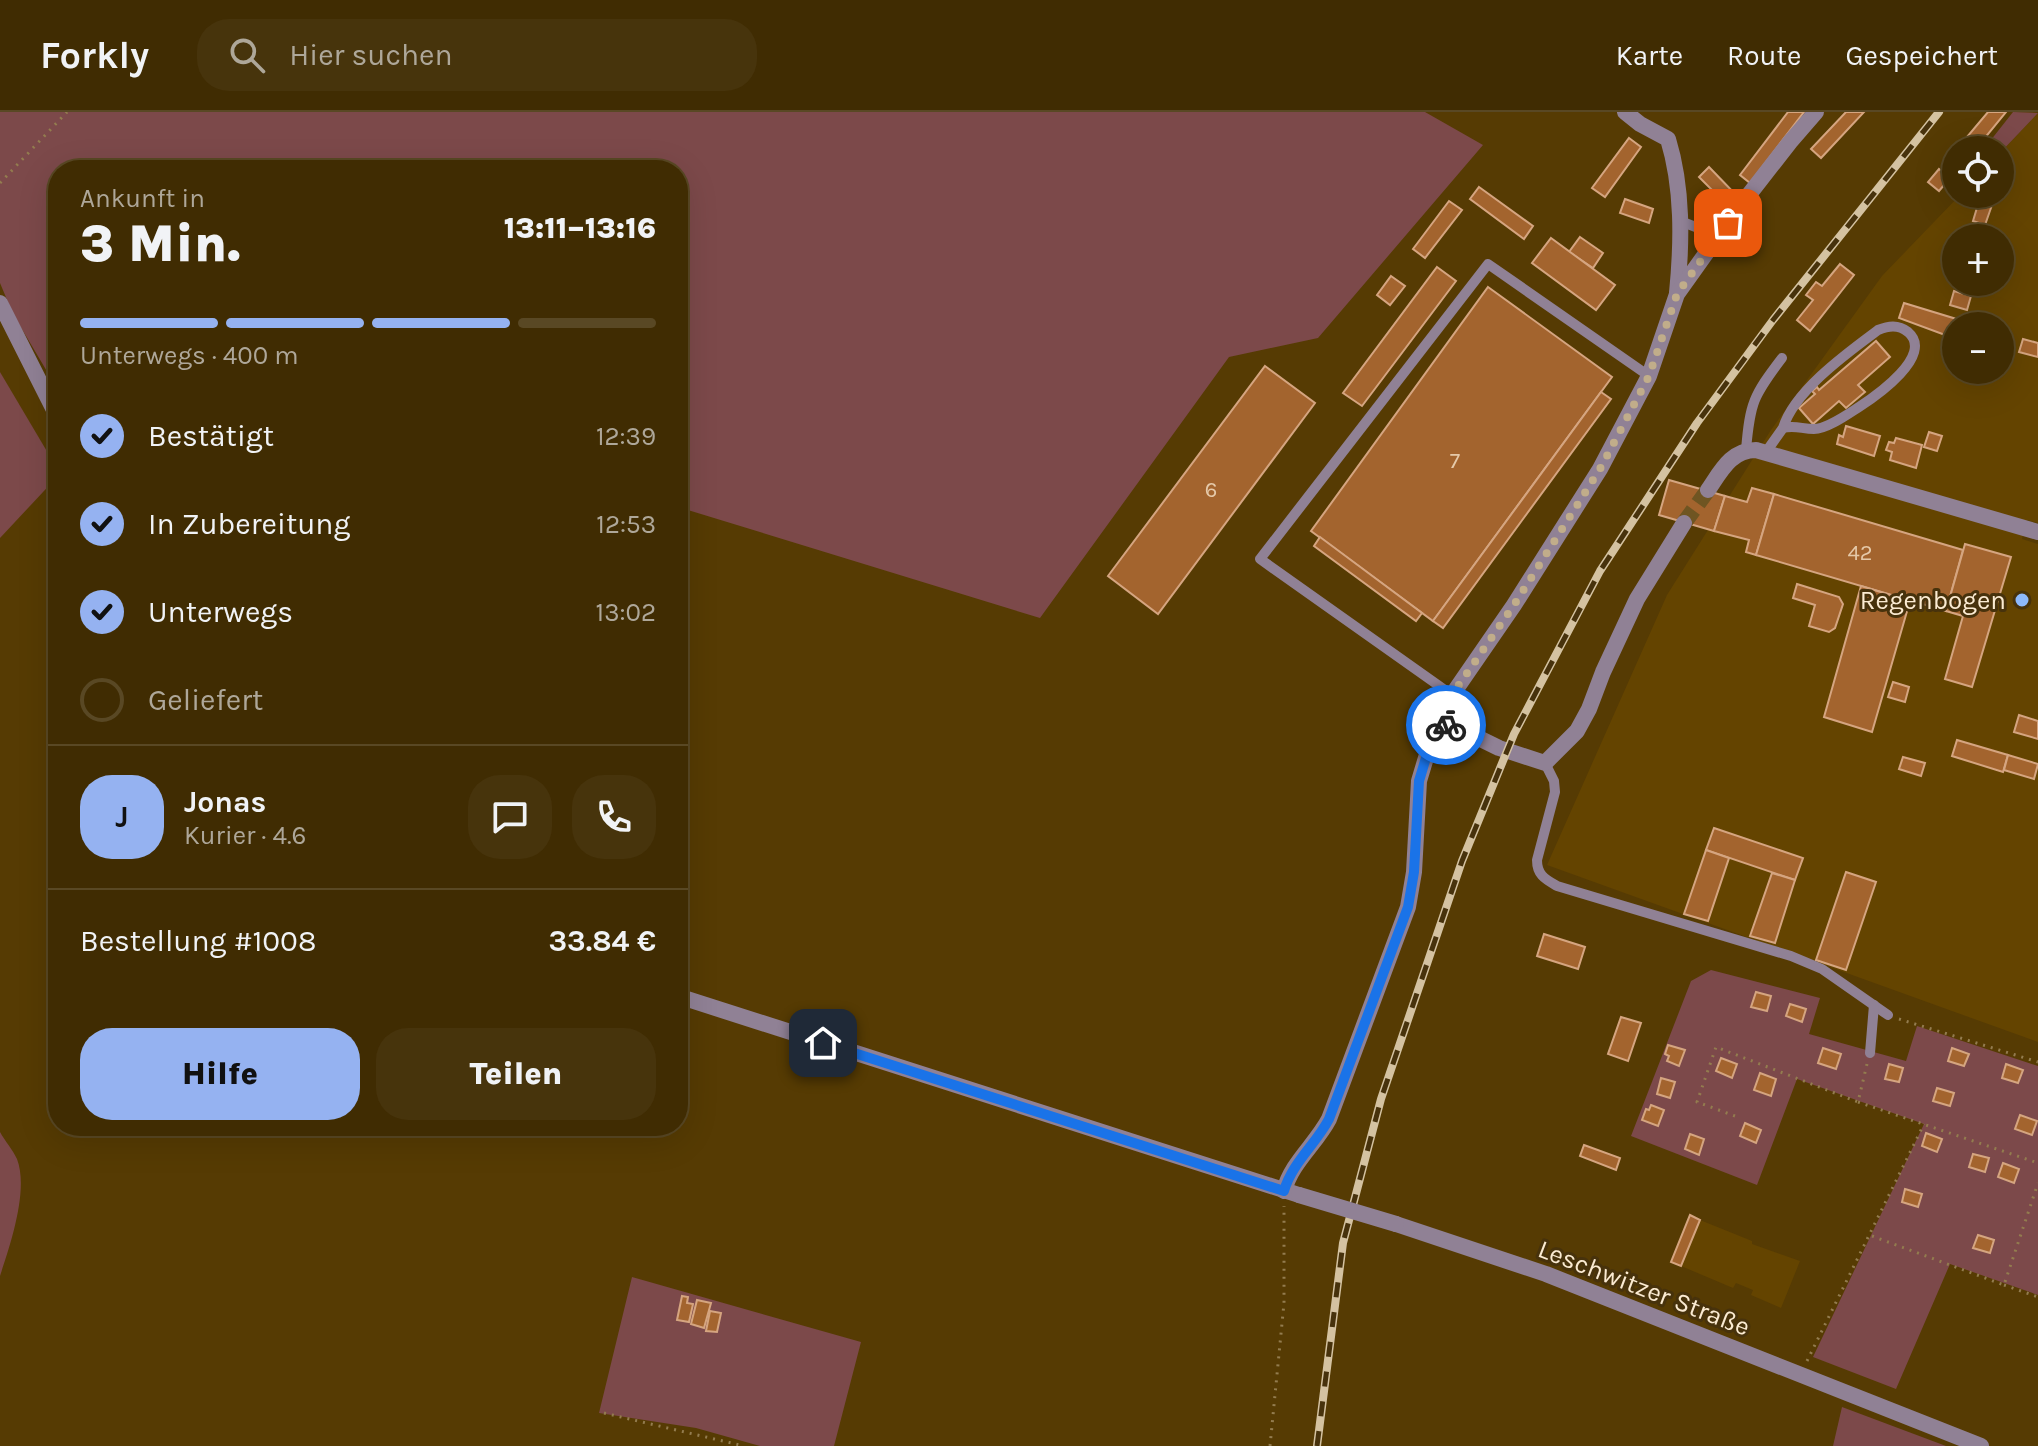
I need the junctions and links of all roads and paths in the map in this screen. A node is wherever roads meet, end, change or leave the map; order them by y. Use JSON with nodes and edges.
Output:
{"nodes":[{"id":1,"x":67,"y":112,"type":"edge"},
{"id":2,"x":1625,"y":112,"type":"edge"},
{"id":3,"x":1816,"y":112,"type":"edge"},
{"id":4,"x":0,"y":183,"type":"edge"},
{"id":5,"x":1680,"y":221,"type":"junction"},
{"id":6,"x":1719,"y":236,"type":"junction"},
{"id":7,"x":1677,"y":294,"type":"junction"},
{"id":8,"x":0,"y":303,"type":"edge"},
{"id":9,"x":1782,"y":358,"type":"dead end"},
{"id":10,"x":1649,"y":376,"type":"junction"},
{"id":11,"x":48,"y":398,"type":"edge"},
{"id":12,"x":1783,"y":428,"type":"junction"},
{"id":13,"x":1746,"y":450,"type":"junction"},
{"id":14,"x":1766,"y":452,"type":"junction"},
{"id":15,"x":1708,"y":490,"type":"tunnel mouth"},
{"id":16,"x":1684,"y":523,"type":"tunnel mouth"},
{"id":17,"x":2038,"y":532,"type":"edge"},
{"id":18,"x":1452,"y":695,"type":"junction"},
{"id":19,"x":1448,"y":723,"type":"junction"},
{"id":20,"x":1545,"y":763,"type":"junction"},
{"id":21,"x":688,"y":999,"type":"edge"},
{"id":22,"x":1874,"y":1005,"type":"junction"},
{"id":23,"x":1888,"y":1015,"type":"joint"},
{"id":24,"x":1870,"y":1053,"type":"joint"},
{"id":25,"x":2038,"y":1062,"type":"edge"},
{"id":26,"x":1858,"y":1102,"type":"junction"},
{"id":27,"x":1735,"y":1116,"type":"dead end"},
{"id":28,"x":1924,"y":1124,"type":"junction"},
{"id":29,"x":2038,"y":1163,"type":"edge"},
{"id":30,"x":2038,"y":1183,"type":"edge"},
{"id":31,"x":1292,"y":1193,"type":"junction"},
{"id":32,"x":1871,"y":1235,"type":"junction"},
{"id":33,"x":2004,"y":1285,"type":"junction"},
{"id":34,"x":2038,"y":1297,"type":"edge"},
{"id":35,"x":1800,"y":1375,"type":"junction"},
{"id":36,"x":604,"y":1413,"type":"dead end"},
{"id":37,"x":744,"y":1446,"type":"edge"},
{"id":38,"x":1270,"y":1446,"type":"edge"},
{"id":39,"x":1981,"y":1446,"type":"edge"}],
"edges":[{"from":1,"to":4,"type":"path"},
{"from":2,"to":5,"type":"street"},
{"from":3,"to":6,"type":"street"},
{"from":5,"to":6,"type":"lane"},
{"from":5,"to":7,"type":"street"},
{"from":6,"to":7,"type":"street"},
{"from":7,"to":10,"type":"street"},
{"from":8,"to":11,"type":"street"},
{"from":9,"to":13,"type":"lane"},
{"from":10,"to":18,"type":"street"},
{"from":10,"to":18,"type":"lane"},
{"from":12,"to":12,"type":"lane"},
{"from":12,"to":14,"type":"lane"},
{"from":13,"to":14,"type":"street"},
{"from":13,"to":15,"type":"street"},
{"from":14,"to":17,"type":"street"},
{"from":16,"to":20,"type":"street"},
{"from":18,"to":19,"type":"street"},
{"from":19,"to":20,"type":"street"},
{"from":19,"to":31,"type":"street"},
{"from":20,"to":22,"type":"lane"},
{"from":21,"to":31,"type":"street","name":"Leschwitzer Straße"},
{"from":22,"to":23,"type":"lane"},
{"from":22,"to":24,"type":"lane"},
{"from":23,"to":25,"type":"path"},
{"from":24,"to":26,"type":"path"},
{"from":26,"to":27,"type":"path"},
{"from":26,"to":28,"type":"path"},
{"from":28,"to":29,"type":"path"},
{"from":28,"to":32,"type":"path"},
{"from":30,"to":33,"type":"path"},
{"from":31,"to":35,"type":"street","name":"Leschwitzer Straße","bridge":true},
{"from":31,"to":38,"type":"path"},
{"from":32,"to":33,"type":"path"},
{"from":32,"to":35,"type":"path"},
{"from":33,"to":34,"type":"path"},
{"from":35,"to":39,"type":"street","name":"Leschwitzer Straße"},
{"from":36,"to":37,"type":"path"}]}
